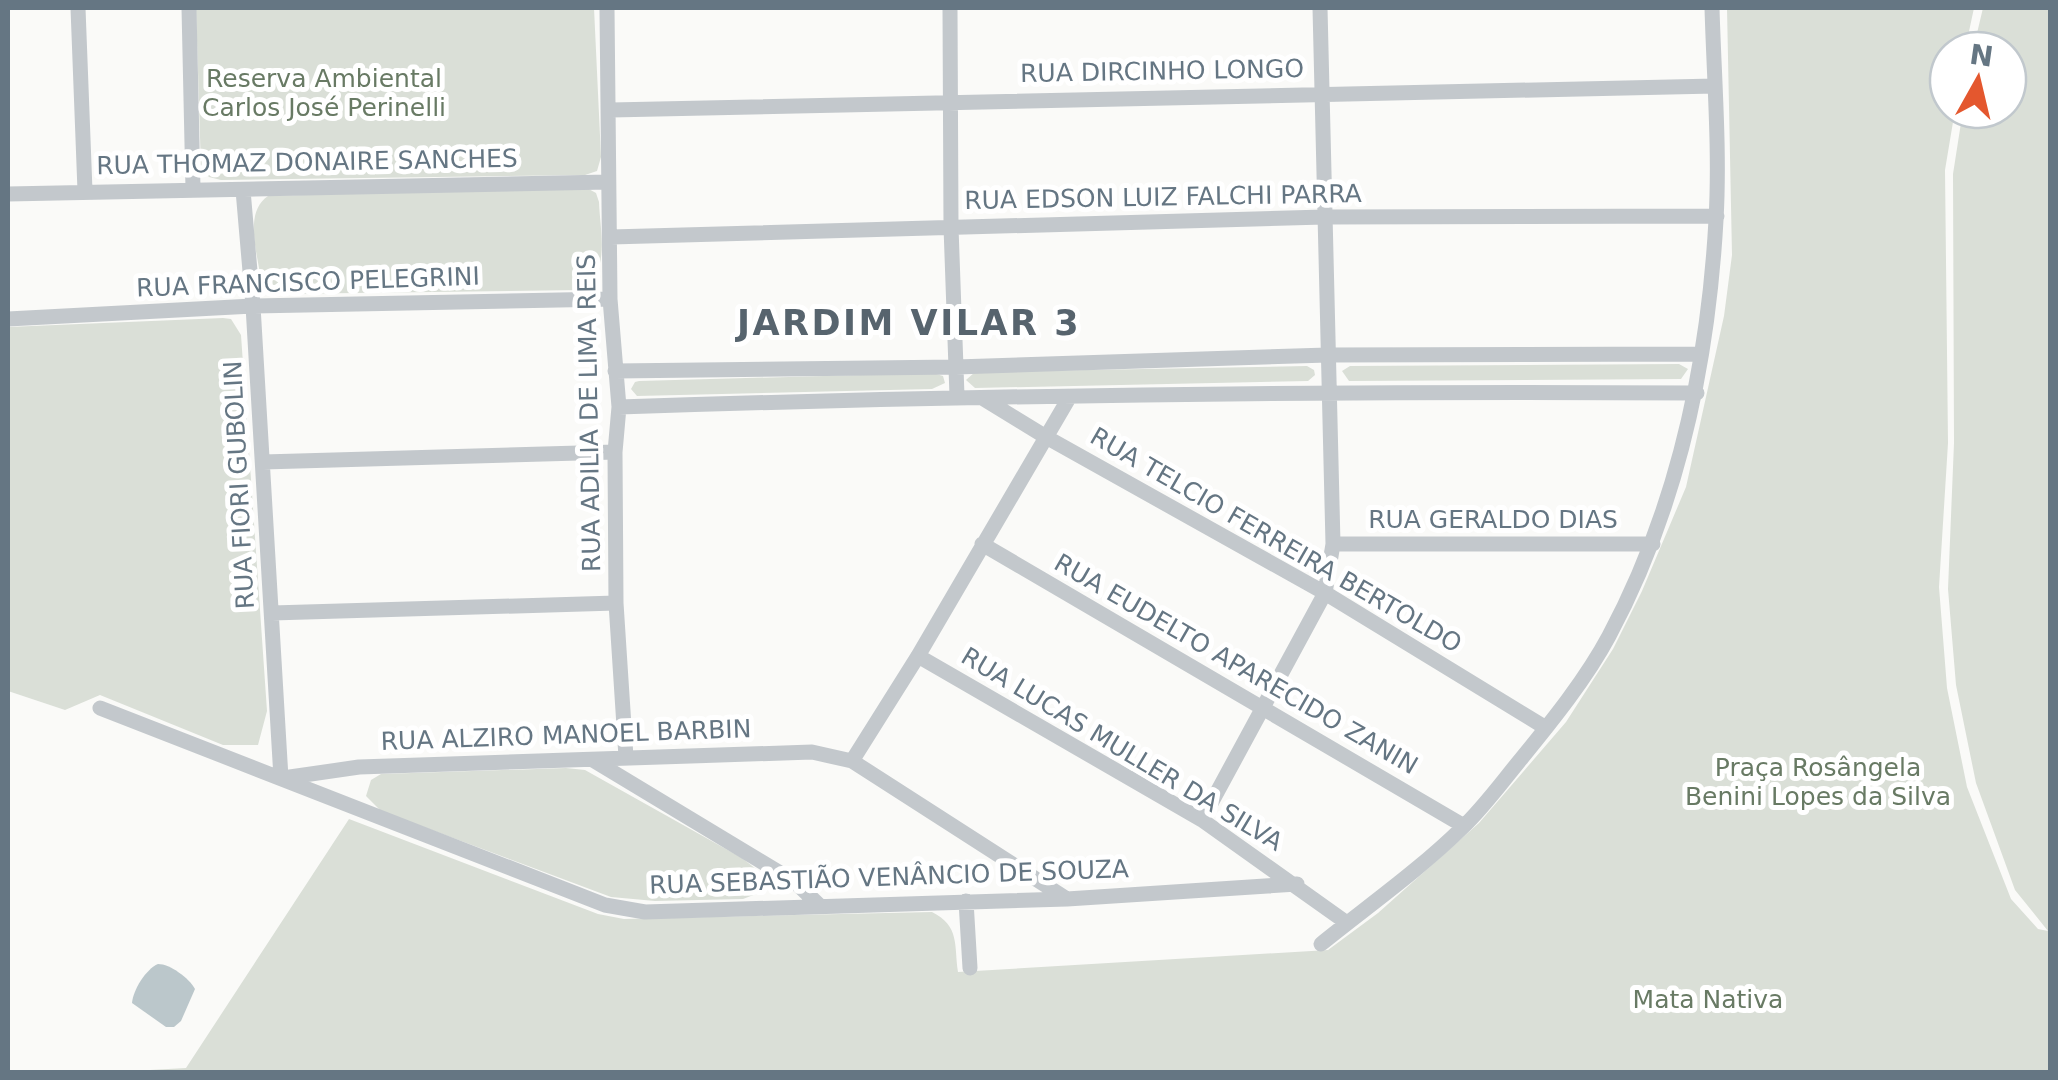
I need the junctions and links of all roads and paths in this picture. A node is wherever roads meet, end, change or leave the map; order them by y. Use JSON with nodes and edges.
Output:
{"nodes":[{"id":1,"x":78,"y":8,"type":"edge"},
{"id":2,"x":189,"y":8,"type":"edge"},
{"id":3,"x":607,"y":8,"type":"edge"},
{"id":4,"x":950,"y":8,"type":"edge"},
{"id":5,"x":1320,"y":8,"type":"edge"},
{"id":6,"x":1712,"y":8,"type":"edge"},
{"id":7,"x":1715,"y":86,"type":"junction"},
{"id":8,"x":1322,"y":93,"type":"junction"},
{"id":9,"x":950,"y":100,"type":"junction"},
{"id":10,"x":611,"y":110,"type":"junction"},
{"id":11,"x":608,"y":182,"type":"junction"},
{"id":12,"x":192,"y":190,"type":"junction"},
{"id":13,"x":243,"y":190,"type":"junction"},
{"id":14,"x":85,"y":192,"type":"junction"},
{"id":15,"x":8,"y":194,"type":"edge"},
{"id":16,"x":1716,"y":216,"type":"junction"},
{"id":17,"x":1324,"y":217,"type":"junction"},
{"id":18,"x":951,"y":227,"type":"junction"},
{"id":19,"x":611,"y":236,"type":"junction"},
{"id":20,"x":610,"y":299,"type":"junction"},
{"id":21,"x":253,"y":306,"type":"junction"},
{"id":22,"x":8,"y":318,"type":"edge"},
{"id":23,"x":1701,"y":354,"type":"junction"},
{"id":24,"x":1328,"y":355,"type":"junction"},
{"id":25,"x":956,"y":366,"type":"junction"},
{"id":26,"x":615,"y":370,"type":"junction"},
{"id":27,"x":1328,"y":391,"type":"junction"},
{"id":28,"x":1697,"y":393,"type":"junction"},
{"id":29,"x":957,"y":396,"type":"junction"},
{"id":30,"x":980,"y":396,"type":"junction"},
{"id":31,"x":1068,"y":398,"type":"junction"},
{"id":32,"x":619,"y":407,"type":"junction"},
{"id":33,"x":1046,"y":437,"type":"junction"},
{"id":34,"x":615,"y":452,"type":"junction"},
{"id":35,"x":263,"y":462,"type":"junction"},
{"id":36,"x":982,"y":544,"type":"junction"},
{"id":37,"x":1333,"y":544,"type":"junction"},
{"id":38,"x":1654,"y":544,"type":"junction"},
{"id":39,"x":1325,"y":593,"type":"junction"},
{"id":40,"x":616,"y":603,"type":"junction"},
{"id":41,"x":272,"y":613,"type":"junction"},
{"id":42,"x":918,"y":656,"type":"junction"},
{"id":43,"x":100,"y":708,"type":"dead end"},
{"id":44,"x":1262,"y":708,"type":"junction"},
{"id":45,"x":1546,"y":728,"type":"junction"},
{"id":46,"x":626,"y":757,"type":"junction"},
{"id":47,"x":593,"y":760,"type":"junction"},
{"id":48,"x":852,"y":761,"type":"junction"},
{"id":49,"x":282,"y":778,"type":"junction"},
{"id":50,"x":1202,"y":820,"type":"junction"},
{"id":51,"x":1464,"y":826,"type":"junction"},
{"id":52,"x":1297,"y":884,"type":"junction"},
{"id":53,"x":1067,"y":898,"type":"junction"},
{"id":54,"x":966,"y":901,"type":"junction"},
{"id":55,"x":820,"y":906,"type":"junction"},
{"id":56,"x":1347,"y":923,"type":"junction"},
{"id":57,"x":1322,"y":944,"type":"dead end"},
{"id":58,"x":970,"y":968,"type":"dead end"}],
"edges":[{"from":1,"to":14,"type":"street"},
{"from":2,"to":12,"type":"street"},
{"from":3,"to":10,"type":"street","name":"RUA ADILIA DE LIMA REIS"},
{"from":4,"to":9,"type":"street"},
{"from":5,"to":8,"type":"street"},
{"from":6,"to":7,"type":"street"},
{"from":7,"to":8,"type":"street","name":"RUA DIRCINHO LONGO"},
{"from":7,"to":16,"type":"street"},
{"from":8,"to":9,"type":"street","name":"RUA DIRCINHO LONGO"},
{"from":8,"to":17,"type":"street"},
{"from":9,"to":10,"type":"street","name":"RUA DIRCINHO LONGO"},
{"from":9,"to":18,"type":"street"},
{"from":10,"to":11,"type":"street","name":"RUA ADILIA DE LIMA REIS"},
{"from":11,"to":13,"type":"street","name":"RUA THOMAZ DONAIRE SANCHES"},
{"from":11,"to":19,"type":"street","name":"RUA ADILIA DE LIMA REIS"},
{"from":12,"to":13,"type":"street","name":"RUA THOMAZ DONAIRE SANCHES"},
{"from":12,"to":14,"type":"street","name":"RUA THOMAZ DONAIRE SANCHES"},
{"from":13,"to":21,"type":"street","name":"RUA FIORI GUBOLIN"},
{"from":14,"to":15,"type":"street","name":"RUA THOMAZ DONAIRE SANCHES"},
{"from":16,"to":17,"type":"street","name":"RUA EDSON LUIZ FALCHI PARRA"},
{"from":16,"to":23,"type":"street"},
{"from":17,"to":18,"type":"street","name":"RUA EDSON LUIZ FALCHI PARRA"},
{"from":17,"to":24,"type":"street"},
{"from":18,"to":19,"type":"street","name":"RUA EDSON LUIZ FALCHI PARRA"},
{"from":18,"to":25,"type":"street"},
{"from":19,"to":20,"type":"street","name":"RUA ADILIA DE LIMA REIS"},
{"from":20,"to":21,"type":"street","name":"RUA FRANCISCO PELEGRINI"},
{"from":20,"to":26,"type":"street","name":"RUA ADILIA DE LIMA REIS"},
{"from":21,"to":22,"type":"street","name":"RUA FRANCISCO PELEGRINI"},
{"from":21,"to":35,"type":"street","name":"RUA FIORI GUBOLIN"},
{"from":23,"to":24,"type":"street"},
{"from":23,"to":28,"type":"street"},
{"from":24,"to":25,"type":"street"},
{"from":24,"to":27,"type":"street"},
{"from":25,"to":26,"type":"street"},
{"from":25,"to":29,"type":"street"},
{"from":26,"to":32,"type":"street","name":"RUA ADILIA DE LIMA REIS"},
{"from":27,"to":28,"type":"street"},
{"from":27,"to":31,"type":"street"},
{"from":27,"to":37,"type":"street"},
{"from":28,"to":38,"type":"street"},
{"from":29,"to":30,"type":"street"},
{"from":29,"to":32,"type":"street"},
{"from":30,"to":31,"type":"street"},
{"from":30,"to":33,"type":"street","name":"RUA TELCIO FERREIRA BERTOLDO"},
{"from":31,"to":33,"type":"street"},
{"from":32,"to":34,"type":"street","name":"RUA ADILIA DE LIMA REIS"},
{"from":33,"to":36,"type":"street"},
{"from":33,"to":39,"type":"street","name":"RUA TELCIO FERREIRA BERTOLDO"},
{"from":34,"to":35,"type":"street"},
{"from":34,"to":40,"type":"street","name":"RUA ADILIA DE LIMA REIS"},
{"from":35,"to":41,"type":"street","name":"RUA FIORI GUBOLIN"},
{"from":36,"to":42,"type":"street"},
{"from":36,"to":44,"type":"street","name":"RUA EUDELTO APARECIDO ZANIN"},
{"from":37,"to":38,"type":"street","name":"RUA GERALDO DIAS"},
{"from":37,"to":39,"type":"street"},
{"from":38,"to":45,"type":"street"},
{"from":39,"to":44,"type":"street"},
{"from":39,"to":45,"type":"street","name":"RUA TELCIO FERREIRA BERTOLDO"},
{"from":40,"to":41,"type":"street"},
{"from":40,"to":46,"type":"street","name":"RUA ADILIA DE LIMA REIS"},
{"from":41,"to":49,"type":"street","name":"RUA FIORI GUBOLIN"},
{"from":42,"to":48,"type":"street"},
{"from":42,"to":50,"type":"street","name":"RUA LUCAS MULLER DA SILVA"},
{"from":43,"to":49,"type":"street","name":"RUA SEBASTIÃO VENÂNCIO DE SOUZA"},
{"from":44,"to":50,"type":"street"},
{"from":44,"to":51,"type":"street","name":"RUA EUDELTO APARECIDO ZANIN"},
{"from":45,"to":51,"type":"street"},
{"from":46,"to":47,"type":"street","name":"RUA ALZIRO MANOEL BARBIN"},
{"from":46,"to":48,"type":"street","name":"RUA ALZIRO MANOEL BARBIN"},
{"from":47,"to":49,"type":"street","name":"RUA ALZIRO MANOEL BARBIN"},
{"from":47,"to":55,"type":"street"},
{"from":48,"to":53,"type":"street"},
{"from":49,"to":55,"type":"street","name":"RUA SEBASTIÃO VENÂNCIO DE SOUZA"},
{"from":50,"to":52,"type":"street","name":"RUA LUCAS MULLER DA SILVA"},
{"from":51,"to":56,"type":"street"},
{"from":52,"to":53,"type":"street","name":"RUA SEBASTIÃO VENÂNCIO DE SOUZA"},
{"from":52,"to":56,"type":"street","name":"RUA LUCAS MULLER DA SILVA"},
{"from":53,"to":54,"type":"street","name":"RUA SEBASTIÃO VENÂNCIO DE SOUZA"},
{"from":54,"to":55,"type":"street","name":"RUA SEBASTIÃO VENÂNCIO DE SOUZA"},
{"from":54,"to":58,"type":"street"},
{"from":56,"to":57,"type":"street"}]}
